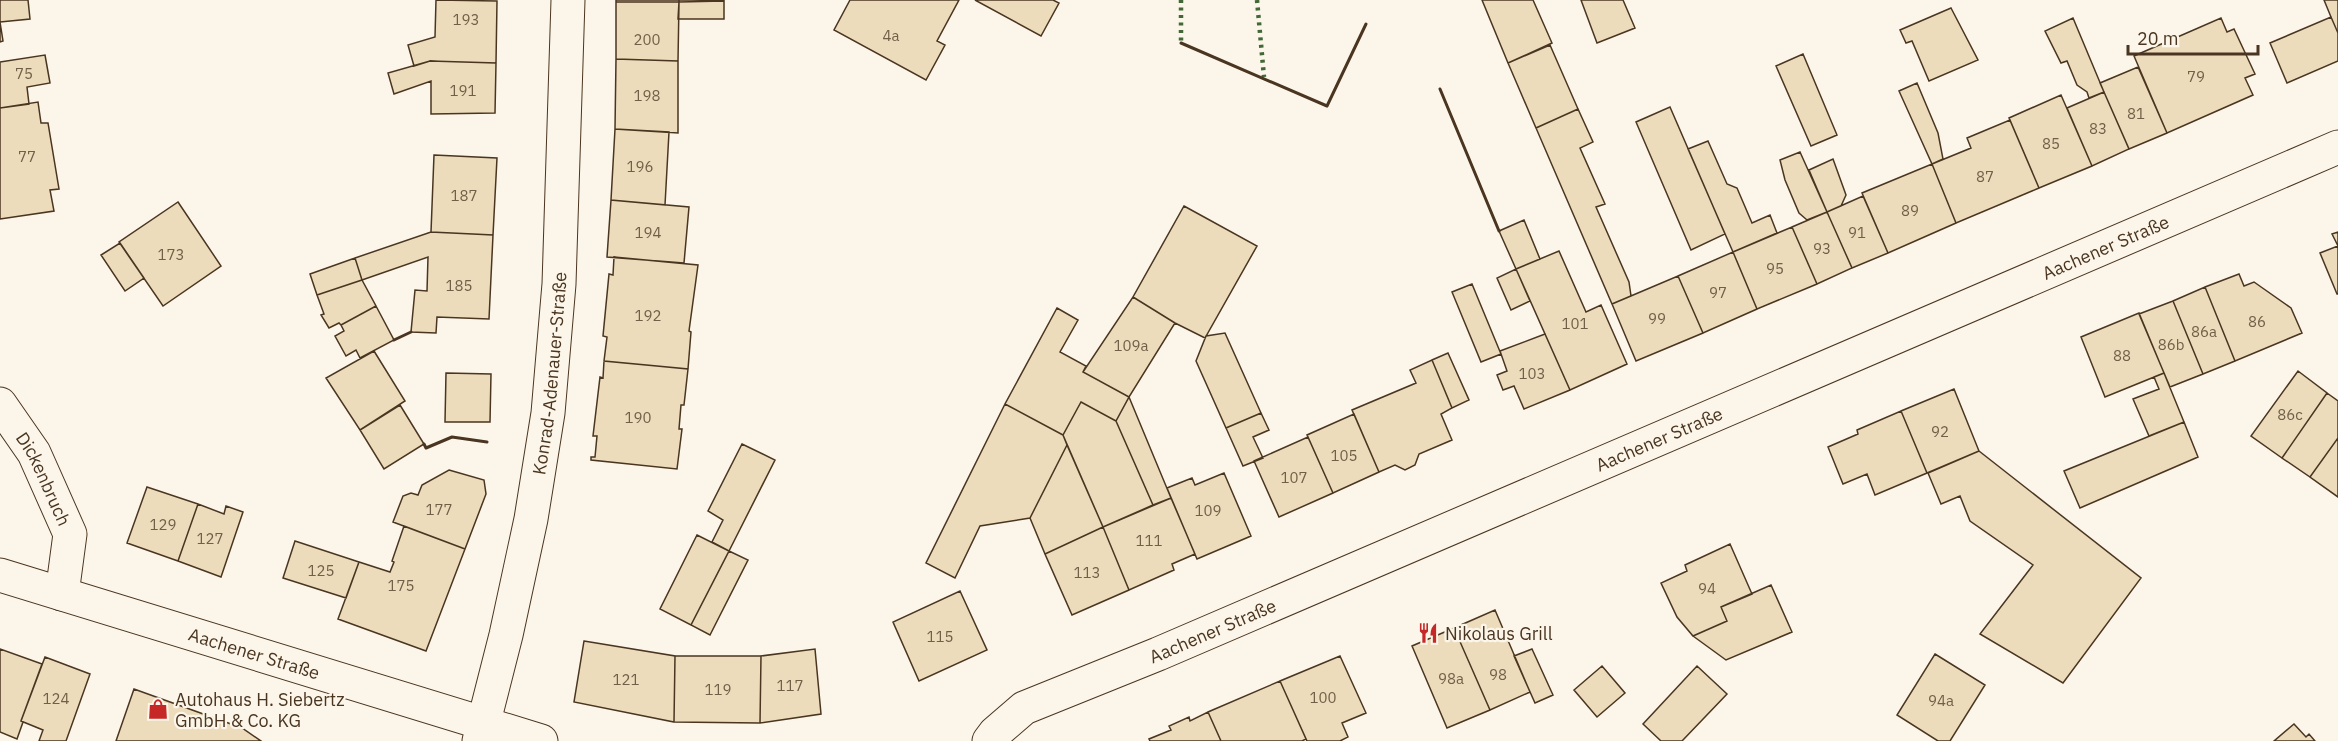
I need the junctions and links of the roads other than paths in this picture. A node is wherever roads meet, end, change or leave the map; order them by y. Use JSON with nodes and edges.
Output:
{"nodes":[{"id":1,"x":568,"y":0,"type":"edge"},
{"id":2,"x":2338,"y":147,"type":"edge"},
{"id":3,"x":0,"y":404,"type":"edge"},
{"id":4,"x":0,"y":575,"type":"edge"},
{"id":5,"x":62,"y":594,"type":"junction"},
{"id":6,"x":482,"y":733,"type":"edge"},
{"id":7,"x":542,"y":741,"type":"edge"},
{"id":8,"x":989,"y":741,"type":"edge"}],
"edges":[{"from":1,"to":6,"type":"street","name":"Konrad-Adenauer-Straße"},
{"from":2,"to":8,"type":"street","name":"Aachener Straße"},
{"from":3,"to":5,"type":"street","name":"Dickenbruch"},
{"from":4,"to":5,"type":"street","name":"Aachener Straße"},
{"from":5,"to":6,"type":"street","name":"Aachener Straße"},
{"from":6,"to":7,"type":"street","name":"Aachener Straße"}]}
